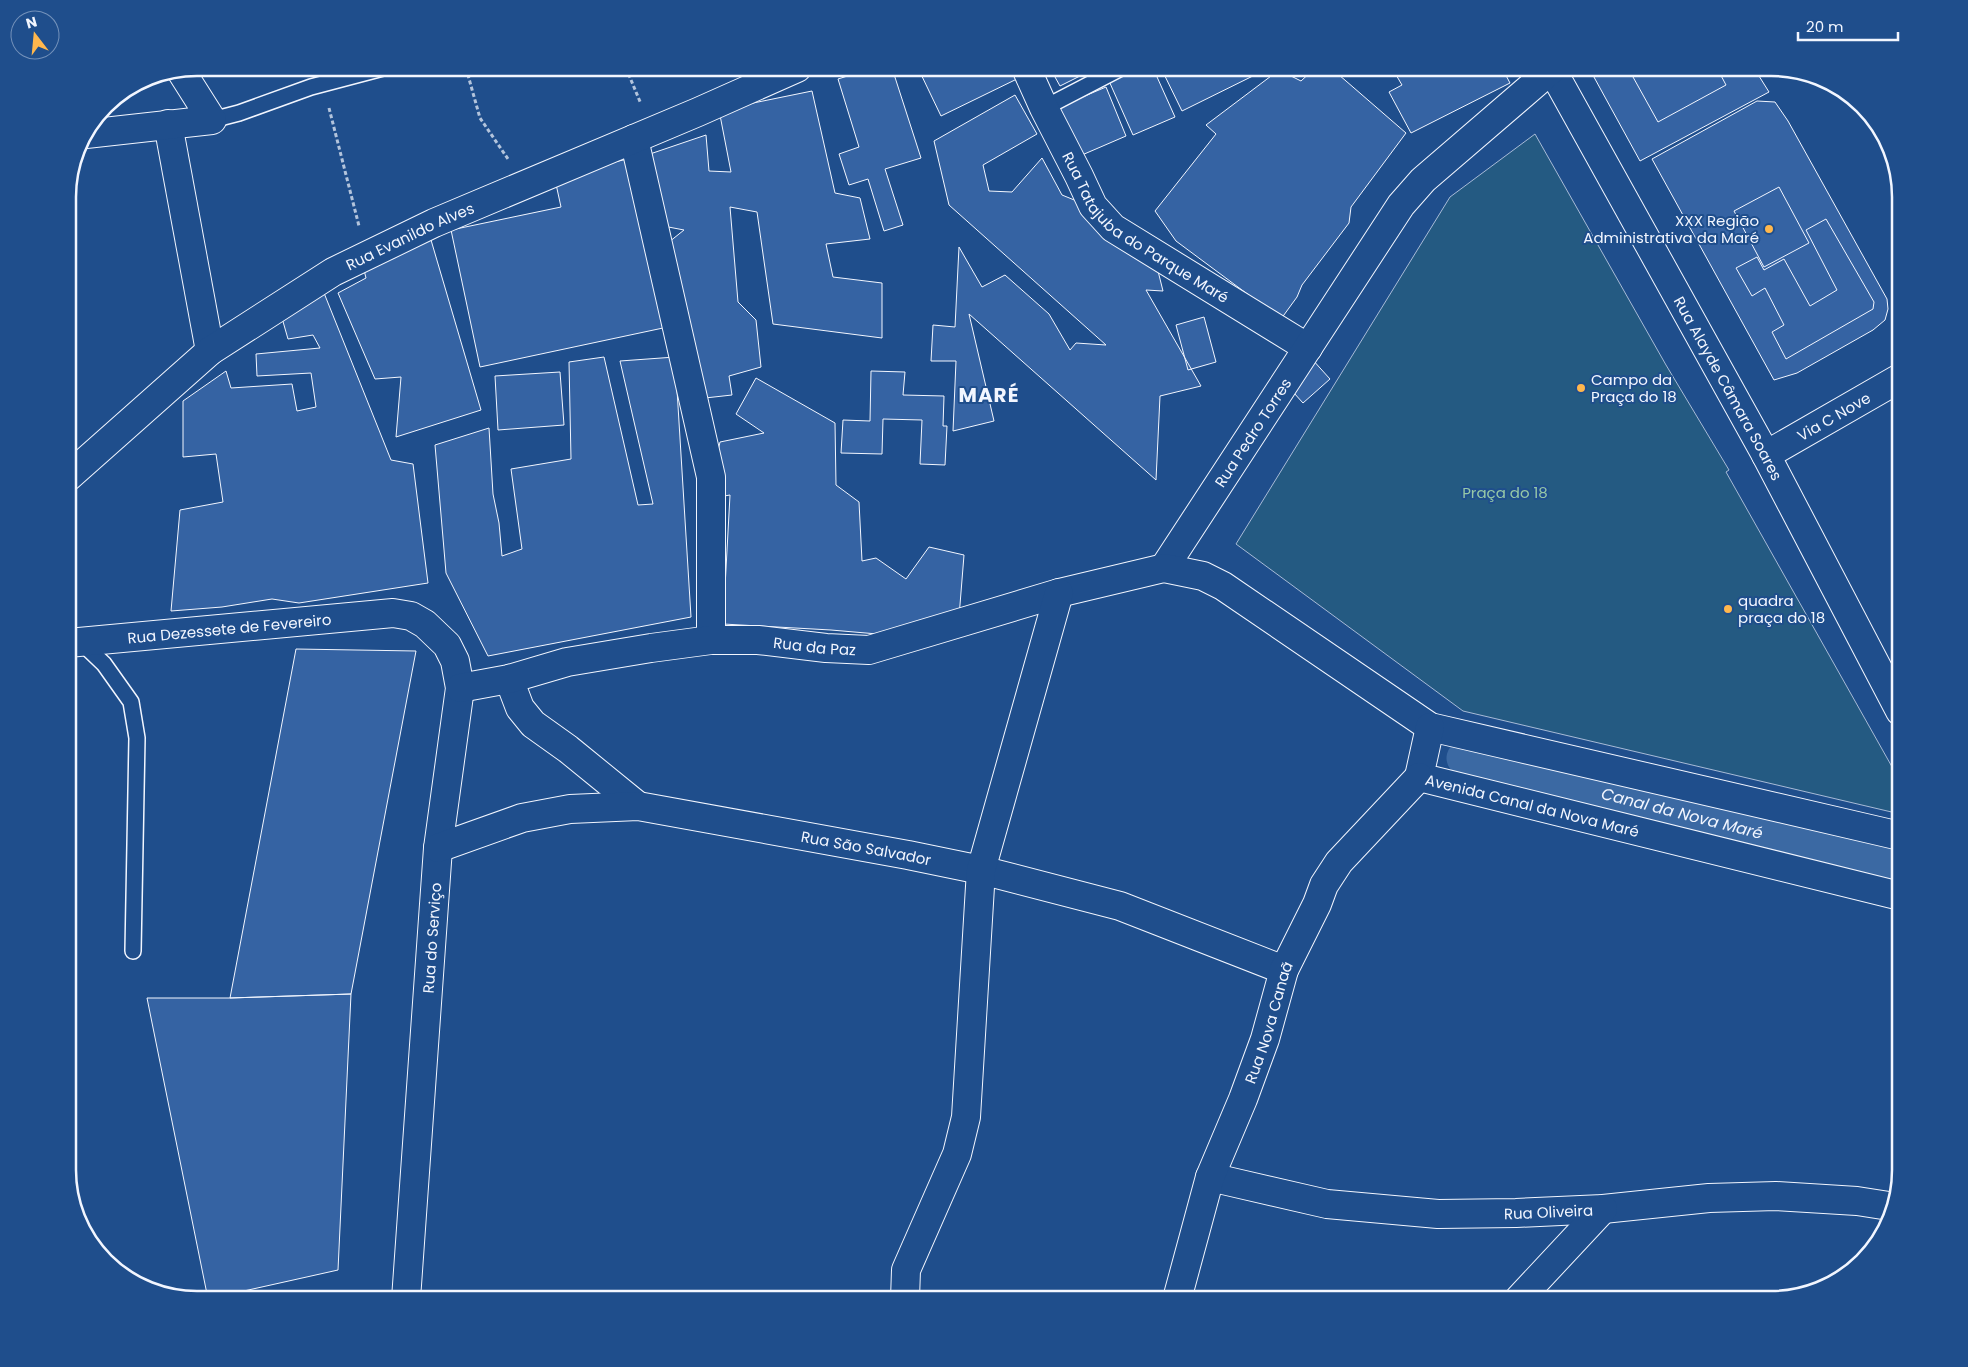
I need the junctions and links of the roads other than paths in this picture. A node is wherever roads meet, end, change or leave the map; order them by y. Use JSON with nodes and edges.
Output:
{"nodes":[{"id":1,"x":1030,"y":76,"type":"edge"},
{"id":2,"x":1105,"y":76,"type":"edge"},
{"id":3,"x":1542,"y":76,"type":"edge"},
{"id":4,"x":1556,"y":76,"type":"edge"},
{"id":5,"x":350,"y":77,"type":"edge"},
{"id":6,"x":777,"y":77,"type":"edge"},
{"id":7,"x":185,"y":78,"type":"edge"},
{"id":8,"x":1044,"y":108,"type":"junction"},
{"id":9,"x":212,"y":120,"type":"junction"},
{"id":10,"x":168,"y":124,"type":"junction"},
{"id":11,"x":95,"y":133,"type":"edge"},
{"id":12,"x":643,"y":135,"type":"junction"},
{"id":13,"x":1308,"y":348,"type":"junction"},
{"id":14,"x":210,"y":351,"type":"junction"},
{"id":15,"x":1892,"y":383,"type":"edge"},
{"id":16,"x":1766,"y":454,"type":"junction"},
{"id":17,"x":77,"y":469,"type":"edge"},
{"id":18,"x":1164,"y":568,"type":"junction"},
{"id":19,"x":1059,"y":593,"type":"junction"},
{"id":20,"x":393,"y":613,"type":"joint"},
{"id":21,"x":711,"y":640,"type":"junction"},
{"id":22,"x":77,"y":643,"type":"edge"},
{"id":23,"x":77,"y":645,"type":"edge"},
{"id":24,"x":509,"y":679,"type":"junction"},
{"id":25,"x":460,"y":688,"type":"junction"},
{"id":26,"x":1892,"y":696,"type":"edge"},
{"id":27,"x":1430,"y":727,"type":"junction"},
{"id":28,"x":1419,"y":777,"type":"junction"},
{"id":29,"x":638,"y":806,"type":"junction"},
{"id":30,"x":1892,"y":834,"type":"edge"},
{"id":31,"x":438,"y":848,"type":"junction"},
{"id":32,"x":981,"y":870,"type":"junction"},
{"id":33,"x":1892,"y":894,"type":"edge"},
{"id":34,"x":133,"y":951,"type":"dead end"},
{"id":35,"x":1284,"y":970,"type":"junction"},
{"id":36,"x":1210,"y":1177,"type":"junction"},
{"id":37,"x":1886,"y":1205,"type":"edge"},
{"id":38,"x":1603,"y":1209,"type":"junction"},
{"id":39,"x":407,"y":1291,"type":"edge"},
{"id":40,"x":905,"y":1291,"type":"edge"},
{"id":41,"x":1179,"y":1291,"type":"edge"},
{"id":42,"x":1527,"y":1291,"type":"edge"}],
"edges":[{"from":1,"to":8,"type":"street","name":"Rua Tatajuba do Parque Maré"},
{"from":2,"to":8,"type":"lane"},
{"from":3,"to":13,"type":"street","name":"Rua Pedro Torres"},
{"from":4,"to":16,"type":"street","name":"Rua Alayde Câmara Soares"},
{"from":5,"to":9,"type":"lane"},
{"from":6,"to":12,"type":"street","name":"Rua Evanildo Alves"},
{"from":7,"to":9,"type":"street"},
{"from":8,"to":13,"type":"street","name":"Rua Tatajuba do Parque Maré"},
{"from":9,"to":10,"type":"street"},
{"from":10,"to":11,"type":"street"},
{"from":10,"to":14,"type":"street"},
{"from":12,"to":14,"type":"street","name":"Rua Evanildo Alves"},
{"from":12,"to":21,"type":"street"},
{"from":13,"to":18,"type":"street","name":"Rua Pedro Torres"},
{"from":14,"to":17,"type":"street","name":"Rua Evanildo Alves"},
{"from":15,"to":16,"type":"street","name":"Via C Nove"},
{"from":16,"to":26,"type":"street","name":"Rua Alayde Câmara Soares"},
{"from":18,"to":19,"type":"street","name":"Rua da Paz"},
{"from":18,"to":27,"type":"street"},
{"from":19,"to":21,"type":"street","name":"Rua da Paz"},
{"from":19,"to":32,"type":"street"},
{"from":20,"to":22,"type":"street","name":"Rua Dezessete de Fevereiro"},
{"from":20,"to":25,"type":"street","name":"Rua do Serviço"},
{"from":21,"to":24,"type":"street","name":"Rua da Paz"},
{"from":23,"to":34,"type":"lane"},
{"from":24,"to":25,"type":"street","name":"Rua da Paz"},
{"from":24,"to":29,"type":"street"},
{"from":25,"to":31,"type":"street","name":"Rua do Serviço"},
{"from":27,"to":28,"type":"street","name":"Avenida Canal da Nova Maré"},
{"from":27,"to":30,"type":"street"},
{"from":28,"to":33,"type":"street","name":"Avenida Canal da Nova Maré"},
{"from":28,"to":35,"type":"street","name":"Rua Nova Canaã"},
{"from":29,"to":31,"type":"street","name":"Rua São Salvador"},
{"from":29,"to":32,"type":"street","name":"Rua São Salvador"},
{"from":31,"to":39,"type":"street","name":"Rua do Serviço"},
{"from":32,"to":35,"type":"street","name":"Rua São Salvador"},
{"from":32,"to":40,"type":"street"},
{"from":35,"to":36,"type":"street","name":"Rua Nova Canaã"},
{"from":36,"to":38,"type":"street","name":"Rua Oliveira"},
{"from":36,"to":41,"type":"street","name":"Rua Nova Canaã"},
{"from":37,"to":38,"type":"street","name":"Rua Oliveira"},
{"from":38,"to":42,"type":"street"}]}
